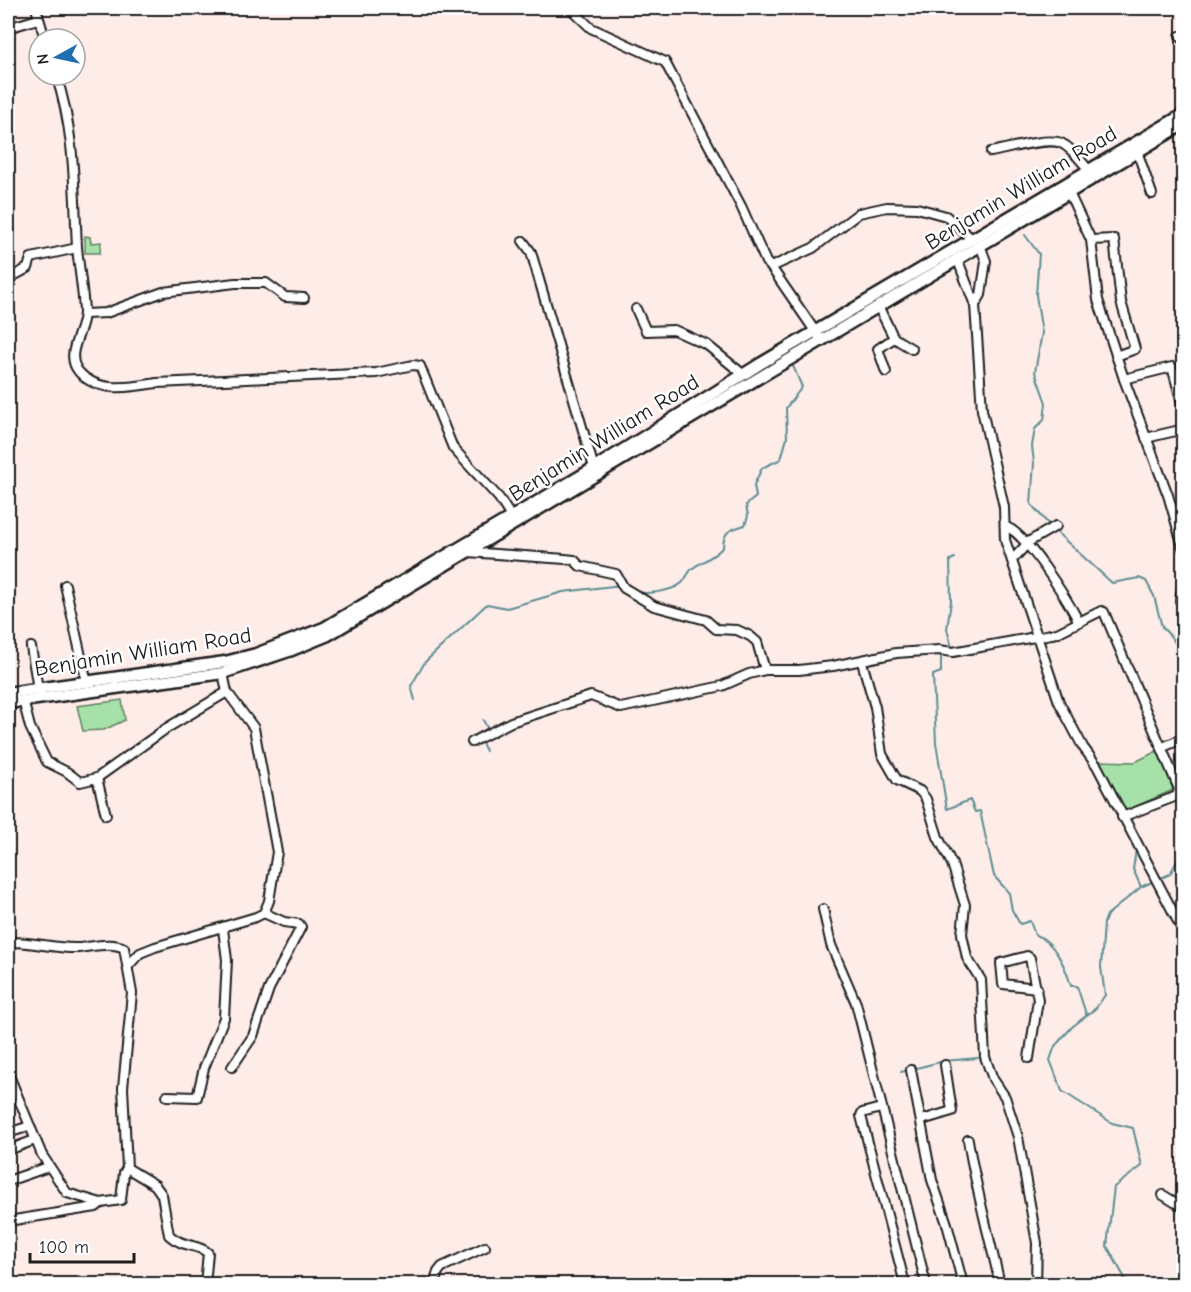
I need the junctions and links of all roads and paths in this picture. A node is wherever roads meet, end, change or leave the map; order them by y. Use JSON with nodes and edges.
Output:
{"nodes":[{"id":1,"x":36,"y":8,"type":"edge"},
{"id":2,"x":570,"y":8,"type":"edge"},
{"id":3,"x":38,"y":19,"type":"junction"},
{"id":4,"x":41,"y":27,"type":"edge"},
{"id":5,"x":8,"y":28,"type":"edge"},
{"id":6,"x":58,"y":87,"type":"edge"},
{"id":7,"x":1184,"y":114,"type":"edge"},
{"id":8,"x":1184,"y":123,"type":"edge"},
{"id":9,"x":1137,"y":151,"type":"junction"},
{"id":10,"x":991,"y":152,"type":"dead end"},
{"id":11,"x":1088,"y":169,"type":"junction"},
{"id":12,"x":1069,"y":193,"type":"junction"},
{"id":13,"x":1152,"y":194,"type":"dead end"},
{"id":14,"x":1091,"y":240,"type":"junction"},
{"id":15,"x":523,"y":241,"type":"dead end"},
{"id":16,"x":976,"y":242,"type":"junction"},
{"id":17,"x":77,"y":248,"type":"junction"},
{"id":18,"x":957,"y":258,"type":"junction"},
{"id":19,"x":771,"y":267,"type":"junction"},
{"id":20,"x":8,"y":279,"type":"edge"},
{"id":21,"x":304,"y":298,"type":"dead end"},
{"id":22,"x":975,"y":305,"type":"junction"},
{"id":23,"x":878,"y":306,"type":"junction"},
{"id":24,"x":636,"y":309,"type":"dead end"},
{"id":25,"x":85,"y":314,"type":"junction"},
{"id":26,"x":818,"y":336,"type":"junction"},
{"id":27,"x":894,"y":338,"type":"junction"},
{"id":28,"x":912,"y":349,"type":"dead end"},
{"id":29,"x":1116,"y":356,"type":"junction"},
{"id":30,"x":886,"y":372,"type":"dead end"},
{"id":31,"x":744,"y":375,"type":"junction"},
{"id":32,"x":1124,"y":379,"type":"junction"},
{"id":33,"x":1184,"y":410,"type":"edge"},
{"id":34,"x":1184,"y":429,"type":"edge"},
{"id":35,"x":1146,"y":438,"type":"junction"},
{"id":36,"x":594,"y":468,"type":"junction"},
{"id":37,"x":513,"y":521,"type":"junction"},
{"id":38,"x":1056,"y":526,"type":"dead end"},
{"id":39,"x":1005,"y":527,"type":"junction"},
{"id":40,"x":1027,"y":545,"type":"junction"},
{"id":41,"x":1184,"y":550,"type":"edge"},
{"id":42,"x":467,"y":552,"type":"junction"},
{"id":43,"x":1012,"y":560,"type":"junction"},
{"id":44,"x":1184,"y":574,"type":"edge"},
{"id":45,"x":65,"y":585,"type":"dead end"},
{"id":46,"x":1180,"y":601,"type":"dead end"},
{"id":47,"x":1079,"y":622,"type":"junction"},
{"id":48,"x":1037,"y":637,"type":"junction"},
{"id":49,"x":31,"y":647,"type":"dead end"},
{"id":50,"x":862,"y":662,"type":"junction"},
{"id":51,"x":765,"y":670,"type":"junction"},
{"id":52,"x":223,"y":673,"type":"junction"},
{"id":53,"x":87,"y":683,"type":"junction"},
{"id":54,"x":38,"y":689,"type":"junction"},
{"id":55,"x":227,"y":692,"type":"junction"},
{"id":56,"x":8,"y":693,"type":"edge"},
{"id":57,"x":22,"y":700,"type":"junction"},
{"id":58,"x":8,"y":702,"type":"edge"},
{"id":59,"x":1184,"y":738,"type":"edge"},
{"id":60,"x":472,"y":742,"type":"dead end"},
{"id":61,"x":1163,"y":747,"type":"junction"},
{"id":62,"x":97,"y":778,"type":"junction"},
{"id":63,"x":106,"y":815,"type":"dead end"},
{"id":64,"x":1122,"y":817,"type":"junction"},
{"id":65,"x":823,"y":909,"type":"dead end"},
{"id":66,"x":264,"y":913,"type":"junction"},
{"id":67,"x":223,"y":928,"type":"junction"},
{"id":68,"x":1184,"y":933,"type":"edge"},
{"id":69,"x":8,"y":942,"type":"edge"},
{"id":70,"x":129,"y":965,"type":"junction"},
{"id":71,"x":1038,"y":988,"type":"junction"},
{"id":72,"x":1029,"y":1058,"type":"dead end"},
{"id":73,"x":945,"y":1065,"type":"dead end"},
{"id":74,"x":232,"y":1067,"type":"dead end"},
{"id":75,"x":911,"y":1070,"type":"dead end"},
{"id":76,"x":8,"y":1073,"type":"edge"},
{"id":77,"x":167,"y":1096,"type":"dead end"},
{"id":78,"x":881,"y":1108,"type":"junction"},
{"id":79,"x":922,"y":1120,"type":"junction"},
{"id":80,"x":30,"y":1126,"type":"junction"},
{"id":81,"x":8,"y":1133,"type":"edge"},
{"id":82,"x":35,"y":1140,"type":"junction"},
{"id":83,"x":968,"y":1140,"type":"dead end"},
{"id":84,"x":8,"y":1150,"type":"edge"},
{"id":85,"x":48,"y":1167,"type":"junction"},
{"id":86,"x":127,"y":1168,"type":"junction"},
{"id":87,"x":8,"y":1181,"type":"edge"},
{"id":88,"x":1163,"y":1195,"type":"dead end"},
{"id":89,"x":101,"y":1203,"type":"junction"},
{"id":90,"x":1184,"y":1208,"type":"edge"},
{"id":91,"x":8,"y":1221,"type":"edge"},
{"id":92,"x":485,"y":1247,"type":"dead end"},
{"id":93,"x":205,"y":1284,"type":"edge"},
{"id":94,"x":434,"y":1284,"type":"edge"},
{"id":95,"x":904,"y":1284,"type":"edge"},
{"id":96,"x":926,"y":1284,"type":"edge"},
{"id":97,"x":963,"y":1284,"type":"edge"},
{"id":98,"x":1000,"y":1284,"type":"edge"},
{"id":99,"x":1036,"y":1284,"type":"edge"}],
"edges":[{"from":1,"to":3,"type":"street"},
{"from":2,"to":19,"type":"street"},
{"from":3,"to":4,"type":"street"},
{"from":3,"to":5,"type":"street"},
{"from":6,"to":17,"type":"street"},
{"from":7,"to":11,"type":"main road","name":"Benjamin William Road"},
{"from":8,"to":9,"type":"main road","name":"Benjamin William Road"},
{"from":9,"to":12,"type":"main road","name":"Benjamin William Road"},
{"from":9,"to":13,"type":"street"},
{"from":10,"to":11,"type":"street"},
{"from":11,"to":16,"type":"main road","name":"Benjamin William Road"},
{"from":12,"to":14,"type":"street"},
{"from":12,"to":16,"type":"main road","name":"Benjamin William Road"},
{"from":14,"to":29,"type":"street"},
{"from":14,"to":29,"type":"street"},
{"from":15,"to":36,"type":"street"},
{"from":16,"to":18,"type":"main road","name":"Benjamin William Road"},
{"from":16,"to":19,"type":"street"},
{"from":16,"to":22,"type":"street"},
{"from":16,"to":26,"type":"main road","name":"Benjamin William Road"},
{"from":17,"to":20,"type":"street"},
{"from":17,"to":25,"type":"street"},
{"from":18,"to":22,"type":"street"},
{"from":18,"to":23,"type":"main road","name":"Benjamin William Road"},
{"from":19,"to":26,"type":"street"},
{"from":21,"to":25,"type":"street"},
{"from":22,"to":39,"type":"street"},
{"from":23,"to":26,"type":"main road","name":"Benjamin William Road"},
{"from":23,"to":27,"type":"street"},
{"from":24,"to":31,"type":"street"},
{"from":25,"to":37,"type":"street"},
{"from":26,"to":31,"type":"main road","name":"Benjamin William Road"},
{"from":26,"to":37,"type":"main road","name":"Benjamin William Road"},
{"from":27,"to":28,"type":"street"},
{"from":27,"to":30,"type":"street"},
{"from":29,"to":32,"type":"street"},
{"from":31,"to":36,"type":"main road","name":"Benjamin William Road"},
{"from":32,"to":33,"type":"street"},
{"from":32,"to":35,"type":"street"},
{"from":34,"to":35,"type":"street"},
{"from":35,"to":41,"type":"street"},
{"from":36,"to":37,"type":"main road","name":"Benjamin William Road"},
{"from":37,"to":42,"type":"main road","name":"Benjamin William Road"},
{"from":37,"to":53,"type":"main road","name":"Benjamin William Road"},
{"from":38,"to":40,"type":"street"},
{"from":39,"to":40,"type":"street"},
{"from":39,"to":43,"type":"street"},
{"from":40,"to":43,"type":"street"},
{"from":40,"to":47,"type":"street"},
{"from":42,"to":51,"type":"street"},
{"from":42,"to":52,"type":"main road","name":"Benjamin William Road"},
{"from":43,"to":48,"type":"street"},
{"from":44,"to":46,"type":"street"},
{"from":45,"to":53,"type":"street"},
{"from":47,"to":48,"type":"street"},
{"from":47,"to":61,"type":"street"},
{"from":48,"to":50,"type":"street"},
{"from":48,"to":64,"type":"street"},
{"from":49,"to":54,"type":"street"},
{"from":50,"to":51,"type":"street"},
{"from":50,"to":99,"type":"street"},
{"from":51,"to":60,"type":"street"},
{"from":52,"to":55,"type":"street"},
{"from":52,"to":57,"type":"main road","name":"Benjamin William Road"},
{"from":53,"to":54,"type":"main road","name":"Benjamin William Road"},
{"from":54,"to":56,"type":"main road","name":"Benjamin William Road"},
{"from":55,"to":62,"type":"street"},
{"from":55,"to":66,"type":"street"},
{"from":57,"to":58,"type":"main road","name":"Benjamin William Road"},
{"from":57,"to":62,"type":"street"},
{"from":59,"to":61,"type":"street"},
{"from":61,"to":64,"type":"street"},
{"from":62,"to":63,"type":"street"},
{"from":64,"to":68,"type":"street"},
{"from":65,"to":78,"type":"street"},
{"from":66,"to":67,"type":"street"},
{"from":66,"to":74,"type":"street"},
{"from":67,"to":70,"type":"street"},
{"from":67,"to":77,"type":"street"},
{"from":69,"to":70,"type":"street"},
{"from":70,"to":86,"type":"street"},
{"from":71,"to":71,"type":"street"},
{"from":71,"to":72,"type":"street"},
{"from":73,"to":79,"type":"street"},
{"from":75,"to":79,"type":"street"},
{"from":76,"to":80,"type":"street"},
{"from":78,"to":95,"type":"street"},
{"from":78,"to":96,"type":"street"},
{"from":79,"to":97,"type":"street"},
{"from":80,"to":81,"type":"street"},
{"from":80,"to":82,"type":"street"},
{"from":82,"to":84,"type":"street"},
{"from":82,"to":85,"type":"street"},
{"from":83,"to":98,"type":"street"},
{"from":85,"to":87,"type":"street"},
{"from":85,"to":89,"type":"street"},
{"from":86,"to":89,"type":"street"},
{"from":86,"to":93,"type":"street"},
{"from":88,"to":90,"type":"street"},
{"from":89,"to":91,"type":"street"},
{"from":92,"to":94,"type":"street"}]}
